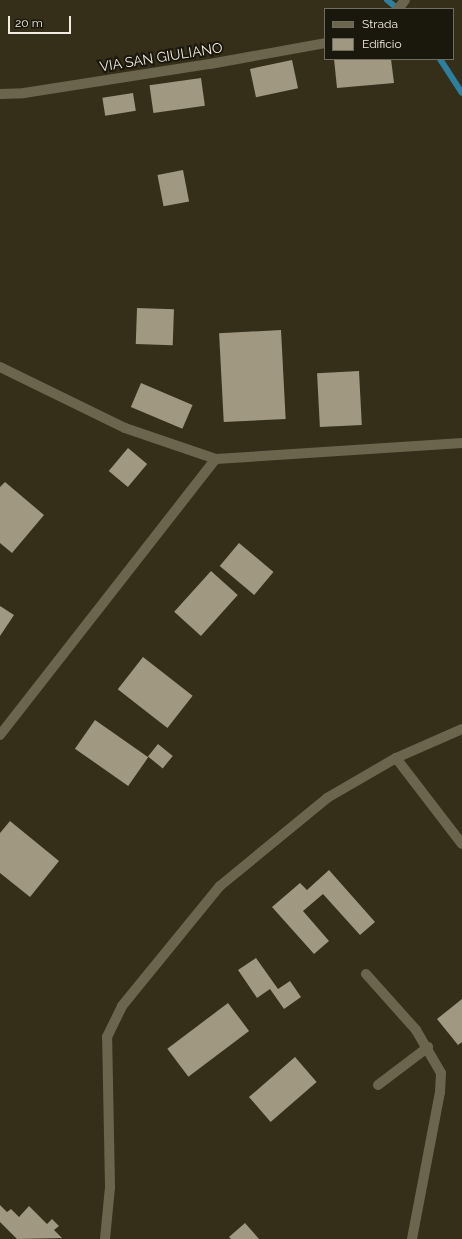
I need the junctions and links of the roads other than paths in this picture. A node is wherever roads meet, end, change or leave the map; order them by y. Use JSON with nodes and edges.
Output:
{"nodes":[{"id":1,"x":405,"y":0,"type":"edge"},
{"id":2,"x":399,"y":8,"type":"edge"},
{"id":3,"x":324,"y":43,"type":"edge"},
{"id":4,"x":0,"y":94,"type":"edge"},
{"id":5,"x":0,"y":367,"type":"edge"},
{"id":6,"x":462,"y":443,"type":"edge"},
{"id":7,"x":216,"y":459,"type":"junction"},
{"id":8,"x":462,"y":729,"type":"edge"},
{"id":9,"x":0,"y":735,"type":"edge"},
{"id":10,"x":396,"y":758,"type":"junction"},
{"id":11,"x":462,"y":844,"type":"edge"},
{"id":12,"x":366,"y":974,"type":"dead end"},
{"id":13,"x":428,"y":1047,"type":"junction"},
{"id":14,"x":378,"y":1085,"type":"dead end"},
{"id":15,"x":105,"y":1239,"type":"edge"},
{"id":16,"x":412,"y":1239,"type":"edge"}],
"edges":[{"from":1,"to":2,"type":"street"},
{"from":3,"to":4,"type":"street","name":"VIA SAN GIULIANO"},
{"from":5,"to":7,"type":"street"},
{"from":6,"to":7,"type":"street"},
{"from":7,"to":9,"type":"street"},
{"from":8,"to":10,"type":"street"},
{"from":10,"to":11,"type":"street"},
{"from":10,"to":15,"type":"street"},
{"from":12,"to":13,"type":"street"},
{"from":13,"to":14,"type":"street"},
{"from":13,"to":16,"type":"street"}]}
